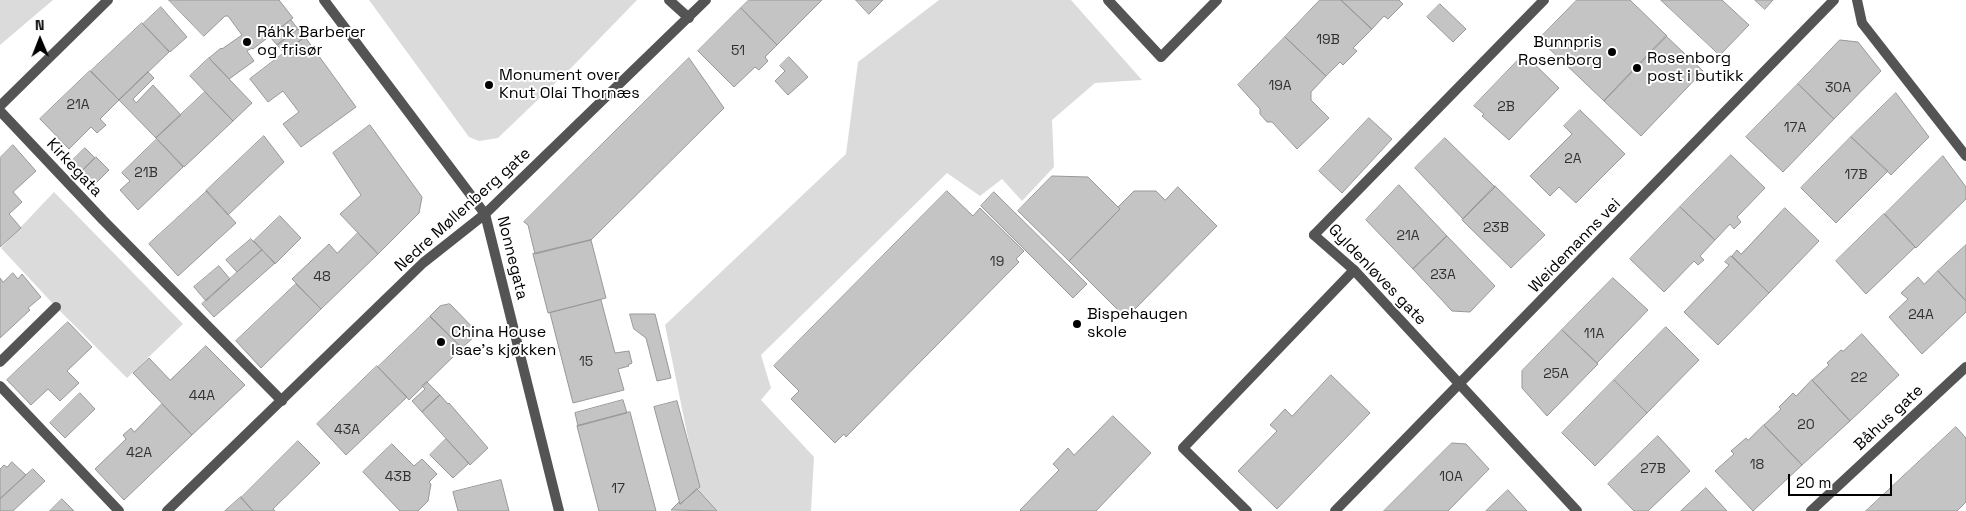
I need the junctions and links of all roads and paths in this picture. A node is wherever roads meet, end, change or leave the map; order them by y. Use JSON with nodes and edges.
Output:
{"nodes":[{"id":1,"x":108,"y":0,"type":"edge"},
{"id":2,"x":324,"y":0,"type":"edge"},
{"id":3,"x":669,"y":0,"type":"edge"},
{"id":4,"x":706,"y":0,"type":"edge"},
{"id":5,"x":1108,"y":0,"type":"edge"},
{"id":6,"x":1217,"y":0,"type":"edge"},
{"id":7,"x":1544,"y":0,"type":"edge"},
{"id":8,"x":1834,"y":0,"type":"edge"},
{"id":9,"x":1857,"y":0,"type":"edge"},
{"id":10,"x":689,"y":18,"type":"junction"},
{"id":11,"x":0,"y":106,"type":"edge"},
{"id":12,"x":0,"y":111,"type":"edge"},
{"id":13,"x":1966,"y":156,"type":"edge"},
{"id":14,"x":485,"y":214,"type":"junction"},
{"id":15,"x":1354,"y":270,"type":"junction"},
{"id":16,"x":56,"y":307,"type":"dead end"},
{"id":17,"x":0,"y":362,"type":"edge"},
{"id":18,"x":1966,"y":367,"type":"edge"},
{"id":19,"x":1460,"y":384,"type":"junction"},
{"id":20,"x":0,"y":386,"type":"edge"},
{"id":21,"x":282,"y":401,"type":"junction"},
{"id":22,"x":119,"y":511,"type":"edge"},
{"id":23,"x":166,"y":511,"type":"edge"},
{"id":24,"x":559,"y":511,"type":"edge"},
{"id":25,"x":1247,"y":511,"type":"edge"},
{"id":26,"x":1335,"y":511,"type":"edge"},
{"id":27,"x":1577,"y":511,"type":"edge"},
{"id":28,"x":1811,"y":511,"type":"edge"}],
"edges":[{"from":1,"to":11,"type":"street"},
{"from":2,"to":14,"type":"street","name":"Nonnegata"},
{"from":3,"to":10,"type":"street"},
{"from":4,"to":10,"type":"street","name":"Nedre Møllenberg gate"},
{"from":5,"to":6,"type":"street"},
{"from":7,"to":15,"type":"street","name":"Gyldenløves gate"},
{"from":8,"to":19,"type":"street","name":"Weidemanns vei"},
{"from":9,"to":13,"type":"street"},
{"from":10,"to":14,"type":"street","name":"Nedre Møllenberg gate"},
{"from":12,"to":21,"type":"street","name":"Kirkegata"},
{"from":14,"to":21,"type":"street","name":"Nedre Møllenberg gate"},
{"from":14,"to":24,"type":"street","name":"Nonnegata"},
{"from":15,"to":19,"type":"street","name":"Gyldenløves gate"},
{"from":15,"to":25,"type":"street"},
{"from":16,"to":17,"type":"street"},
{"from":18,"to":28,"type":"street","name":"Båhus gate"},
{"from":19,"to":26,"type":"street","name":"Weidemanns vei"},
{"from":19,"to":27,"type":"street","name":"Gyldenløves gate"},
{"from":20,"to":22,"type":"street"},
{"from":21,"to":23,"type":"street","name":"Nedre Møllenberg gate"}]}
